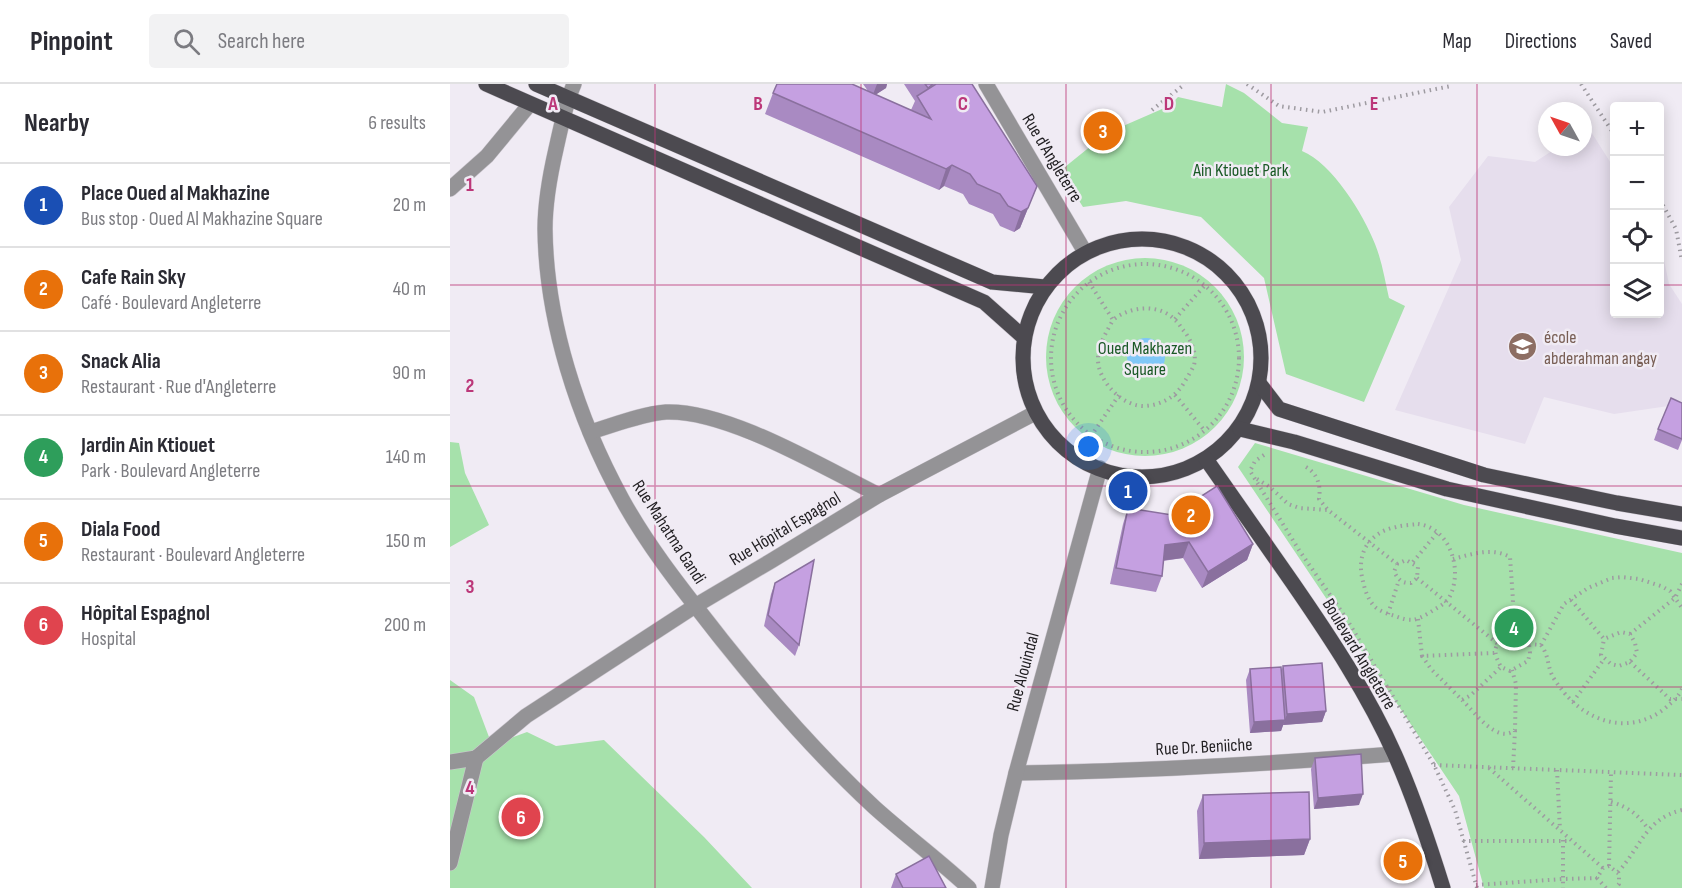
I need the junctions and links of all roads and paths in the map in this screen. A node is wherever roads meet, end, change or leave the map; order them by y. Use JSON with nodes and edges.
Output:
{"nodes":[{"id":1,"x":486,"y":84,"type":"edge"},
{"id":2,"x":536,"y":84,"type":"edge"},
{"id":3,"x":986,"y":84,"type":"edge"},
{"id":4,"x":1185,"y":84,"type":"edge"},
{"id":5,"x":1247,"y":84,"type":"edge"},
{"id":6,"x":1581,"y":84,"type":"edge"},
{"id":7,"x":1452,"y":86,"type":"dead end"},
{"id":8,"x":571,"y":91,"type":"edge"},
{"id":9,"x":530,"y":104,"type":"junction"},
{"id":10,"x":1152,"y":110,"type":"dead end"},
{"id":11,"x":562,"y":118,"type":"junction"},
{"id":12,"x":1610,"y":128,"type":"edge"},
{"id":13,"x":450,"y":189,"type":"edge"},
{"id":14,"x":1664,"y":208,"type":"edge"},
{"id":15,"x":1086,"y":252,"type":"junction"},
{"id":16,"x":1682,"y":261,"type":"edge"},
{"id":17,"x":1089,"y":282,"type":"junction"},
{"id":18,"x":1206,"y":284,"type":"junction"},
{"id":19,"x":1045,"y":287,"type":"junction"},
{"id":20,"x":1175,"y":319,"type":"junction"},
{"id":21,"x":1113,"y":321,"type":"junction"},
{"id":22,"x":1021,"y":335,"type":"junction"},
{"id":23,"x":1259,"y":383,"type":"junction"},
{"id":24,"x":1119,"y":395,"type":"junction"},
{"id":25,"x":1175,"y":395,"type":"junction"},
{"id":26,"x":1035,"y":413,"type":"junction"},
{"id":27,"x":1240,"y":429,"type":"junction"},
{"id":28,"x":1204,"y":430,"type":"junction"},
{"id":29,"x":590,"y":432,"type":"junction"},
{"id":30,"x":1091,"y":436,"type":"junction"},
{"id":31,"x":1271,"y":451,"type":"dead end"},
{"id":32,"x":1206,"y":459,"type":"junction"},
{"id":33,"x":1304,"y":466,"type":"dead end"},
{"id":34,"x":1100,"y":468,"type":"junction"},
{"id":35,"x":1252,"y":475,"type":"junction"},
{"id":36,"x":879,"y":495,"type":"junction"},
{"id":37,"x":1328,"y":510,"type":"junction"},
{"id":38,"x":1682,"y":514,"type":"edge"},
{"id":39,"x":1437,"y":533,"type":"junction"},
{"id":40,"x":1682,"y":538,"type":"edge"},
{"id":41,"x":1368,"y":542,"type":"junction"},
{"id":42,"x":1453,"y":559,"type":"junction"},
{"id":43,"x":1413,"y":562,"type":"junction"},
{"id":44,"x":1397,"y":564,"type":"junction"},
{"id":45,"x":1417,"y":578,"type":"junction"},
{"id":46,"x":1399,"y":580,"type":"junction"},
{"id":47,"x":1682,"y":584,"type":"edge"},
{"id":48,"x":1675,"y":598,"type":"junction"},
{"id":49,"x":1571,"y":600,"type":"junction"},
{"id":50,"x":1445,"y":601,"type":"junction"},
{"id":51,"x":695,"y":606,"type":"junction"},
{"id":52,"x":1682,"y":608,"type":"edge"},
{"id":53,"x":1388,"y":614,"type":"junction"},
{"id":54,"x":1418,"y":619,"type":"junction"},
{"id":55,"x":1630,"y":634,"type":"junction"},
{"id":56,"x":1511,"y":635,"type":"junction"},
{"id":57,"x":1604,"y":639,"type":"junction"},
{"id":58,"x":1498,"y":644,"type":"junction"},
{"id":59,"x":1529,"y":644,"type":"junction"},
{"id":60,"x":1541,"y":645,"type":"junction"},
{"id":61,"x":1495,"y":653,"type":"junction"},
{"id":62,"x":1422,"y":656,"type":"junction"},
{"id":63,"x":1604,"y":659,"type":"junction"},
{"id":64,"x":1630,"y":662,"type":"junction"},
{"id":65,"x":1501,"y":668,"type":"junction"},
{"id":66,"x":1512,"y":670,"type":"junction"},
{"id":67,"x":1682,"y":689,"type":"edge"},
{"id":68,"x":1682,"y":699,"type":"edge"},
{"id":69,"x":1462,"y":700,"type":"junction"},
{"id":70,"x":1676,"y":700,"type":"junction"},
{"id":71,"x":1574,"y":702,"type":"junction"},
{"id":72,"x":1515,"y":730,"type":"junction"},
{"id":73,"x":1394,"y":754,"type":"junction"},
{"id":74,"x":476,"y":758,"type":"junction"},
{"id":75,"x":450,"y":762,"type":"edge"},
{"id":76,"x":1434,"y":765,"type":"junction"},
{"id":77,"x":1489,"y":768,"type":"junction"},
{"id":78,"x":1513,"y":768,"type":"junction"},
{"id":79,"x":1557,"y":770,"type":"junction"},
{"id":80,"x":1611,"y":772,"type":"junction"},
{"id":81,"x":1016,"y":773,"type":"junction"},
{"id":82,"x":1682,"y":775,"type":"edge"},
{"id":83,"x":1611,"y":802,"type":"junction"},
{"id":84,"x":1682,"y":810,"type":"edge"},
{"id":85,"x":1648,"y":829,"type":"junction"},
{"id":86,"x":1560,"y":830,"type":"junction"},
{"id":87,"x":1563,"y":840,"type":"junction"},
{"id":88,"x":1463,"y":841,"type":"junction"},
{"id":89,"x":1572,"y":841,"type":"junction"},
{"id":90,"x":450,"y":863,"type":"edge"},
{"id":91,"x":1609,"y":866,"type":"junction"},
{"id":92,"x":1604,"y":868,"type":"junction"},
{"id":93,"x":1618,"y":872,"type":"junction"},
{"id":94,"x":1597,"y":878,"type":"junction"},
{"id":95,"x":1563,"y":879,"type":"junction"},
{"id":96,"x":1476,"y":886,"type":"edge"},
{"id":97,"x":1621,"y":886,"type":"edge"},
{"id":98,"x":969,"y":888,"type":"edge"},
{"id":99,"x":992,"y":888,"type":"edge"},
{"id":100,"x":1443,"y":888,"type":"edge"},
{"id":101,"x":1563,"y":888,"type":"edge"},
{"id":102,"x":1604,"y":888,"type":"edge"},
{"id":103,"x":1615,"y":888,"type":"edge"}],
"edges":[{"from":1,"to":9,"type":"main road"},
{"from":2,"to":8,"type":"main road"},
{"from":3,"to":15,"type":"street","name":"Rue d'Angleterre"},
{"from":4,"to":10,"type":"path"},
{"from":5,"to":7,"type":"path"},
{"from":6,"to":12,"type":"path"},
{"from":8,"to":11,"type":"street","name":"Rue Mahatma Gandi"},
{"from":8,"to":19,"type":"main road"},
{"from":9,"to":11,"type":"main road"},
{"from":9,"to":13,"type":"street"},
{"from":11,"to":22,"type":"main road"},
{"from":11,"to":29,"type":"street","name":"Rue Mahatma Gandi"},
{"from":14,"to":16,"type":"path"},
{"from":15,"to":19,"type":"main road"},
{"from":15,"to":23,"type":"main road"},
{"from":17,"to":18,"type":"path"},
{"from":17,"to":21,"type":"path"},
{"from":17,"to":30,"type":"path"},
{"from":18,"to":20,"type":"path"},
{"from":18,"to":28,"type":"path"},
{"from":19,"to":22,"type":"main road"},
{"from":20,"to":21,"type":"path"},
{"from":20,"to":25,"type":"path"},
{"from":21,"to":24,"type":"path"},
{"from":22,"to":26,"type":"main road"},
{"from":23,"to":27,"type":"main road"},
{"from":23,"to":38,"type":"main road"},
{"from":24,"to":25,"type":"path"},
{"from":24,"to":30,"type":"path"},
{"from":25,"to":28,"type":"path"},
{"from":26,"to":34,"type":"main road"},
{"from":26,"to":36,"type":"street","name":"Rue Hôpital Espagnol"},
{"from":27,"to":32,"type":"main road"},
{"from":27,"to":40,"type":"main road"},
{"from":28,"to":30,"type":"path"},
{"from":29,"to":36,"type":"street"},
{"from":29,"to":51,"type":"street","name":"Rue Mahatma Gandi"},
{"from":31,"to":35,"type":"path"},
{"from":32,"to":34,"type":"main road"},
{"from":32,"to":73,"type":"main road","name":"Boulevard Angleterre"},
{"from":33,"to":37,"type":"path"},
{"from":34,"to":81,"type":"street","name":"Rue Alouindal"},
{"from":35,"to":37,"type":"path"},
{"from":35,"to":76,"type":"path"},
{"from":36,"to":51,"type":"street","name":"Rue Hôpital Espagnol"},
{"from":37,"to":41,"type":"path"},
{"from":39,"to":41,"type":"path"},
{"from":39,"to":42,"type":"path"},
{"from":39,"to":43,"type":"path"},
{"from":41,"to":44,"type":"path"},
{"from":41,"to":53,"type":"path"},
{"from":42,"to":50,"type":"path"},
{"from":42,"to":56,"type":"path"},
{"from":43,"to":44,"type":"path"},
{"from":43,"to":45,"type":"path"},
{"from":44,"to":46,"type":"path"},
{"from":45,"to":46,"type":"path"},
{"from":45,"to":50,"type":"path"},
{"from":46,"to":53,"type":"path"},
{"from":47,"to":48,"type":"path"},
{"from":48,"to":49,"type":"path"},
{"from":48,"to":52,"type":"path"},
{"from":48,"to":55,"type":"path"},
{"from":49,"to":57,"type":"path"},
{"from":49,"to":60,"type":"path"},
{"from":50,"to":54,"type":"path"},
{"from":50,"to":58,"type":"path"},
{"from":51,"to":74,"type":"street","name":"Rue Hôpital Espagnol"},
{"from":51,"to":98,"type":"street","name":"Rue Mahatma Gandi"},
{"from":53,"to":54,"type":"path"},
{"from":54,"to":62,"type":"path"},
{"from":55,"to":57,"type":"path"},
{"from":55,"to":64,"type":"path"},
{"from":56,"to":58,"type":"path"},
{"from":56,"to":59,"type":"path"},
{"from":57,"to":63,"type":"path"},
{"from":58,"to":61,"type":"path"},
{"from":59,"to":60,"type":"path"},
{"from":59,"to":66,"type":"path"},
{"from":60,"to":71,"type":"path"},
{"from":61,"to":62,"type":"path"},
{"from":61,"to":65,"type":"path"},
{"from":62,"to":69,"type":"path"},
{"from":63,"to":64,"type":"path"},
{"from":63,"to":71,"type":"path"},
{"from":64,"to":70,"type":"path"},
{"from":65,"to":66,"type":"path"},
{"from":65,"to":69,"type":"path"},
{"from":66,"to":72,"type":"path"},
{"from":67,"to":70,"type":"path"},
{"from":68,"to":70,"type":"path"},
{"from":69,"to":72,"type":"path"},
{"from":70,"to":71,"type":"path"},
{"from":72,"to":78,"type":"path"},
{"from":73,"to":81,"type":"street","name":"Rue Dr. Beniiche"},
{"from":73,"to":100,"type":"main road","name":"Boulevard Angleterre"},
{"from":74,"to":75,"type":"street"},
{"from":74,"to":90,"type":"street"},
{"from":76,"to":77,"type":"path"},
{"from":76,"to":88,"type":"path"},
{"from":77,"to":78,"type":"path"},
{"from":77,"to":86,"type":"path"},
{"from":78,"to":79,"type":"path"},
{"from":79,"to":80,"type":"path"},
{"from":79,"to":86,"type":"path"},
{"from":80,"to":82,"type":"path"},
{"from":80,"to":83,"type":"path"},
{"from":81,"to":99,"type":"street","name":"Rue Alouindal"},
{"from":83,"to":85,"type":"path"},
{"from":83,"to":91,"type":"path"},
{"from":84,"to":85,"type":"path"},
{"from":85,"to":93,"type":"path"},
{"from":86,"to":89,"type":"path"},
{"from":87,"to":88,"type":"path"},
{"from":87,"to":89,"type":"path"},
{"from":87,"to":95,"type":"path"},
{"from":88,"to":96,"type":"path"},
{"from":89,"to":92,"type":"path"},
{"from":91,"to":92,"type":"path"},
{"from":91,"to":93,"type":"path"},
{"from":92,"to":94,"type":"path"},
{"from":93,"to":97,"type":"path"},
{"from":94,"to":95,"type":"path"},
{"from":94,"to":102,"type":"path"},
{"from":95,"to":96,"type":"path"},
{"from":95,"to":101,"type":"path"},
{"from":97,"to":103,"type":"path"}]}
